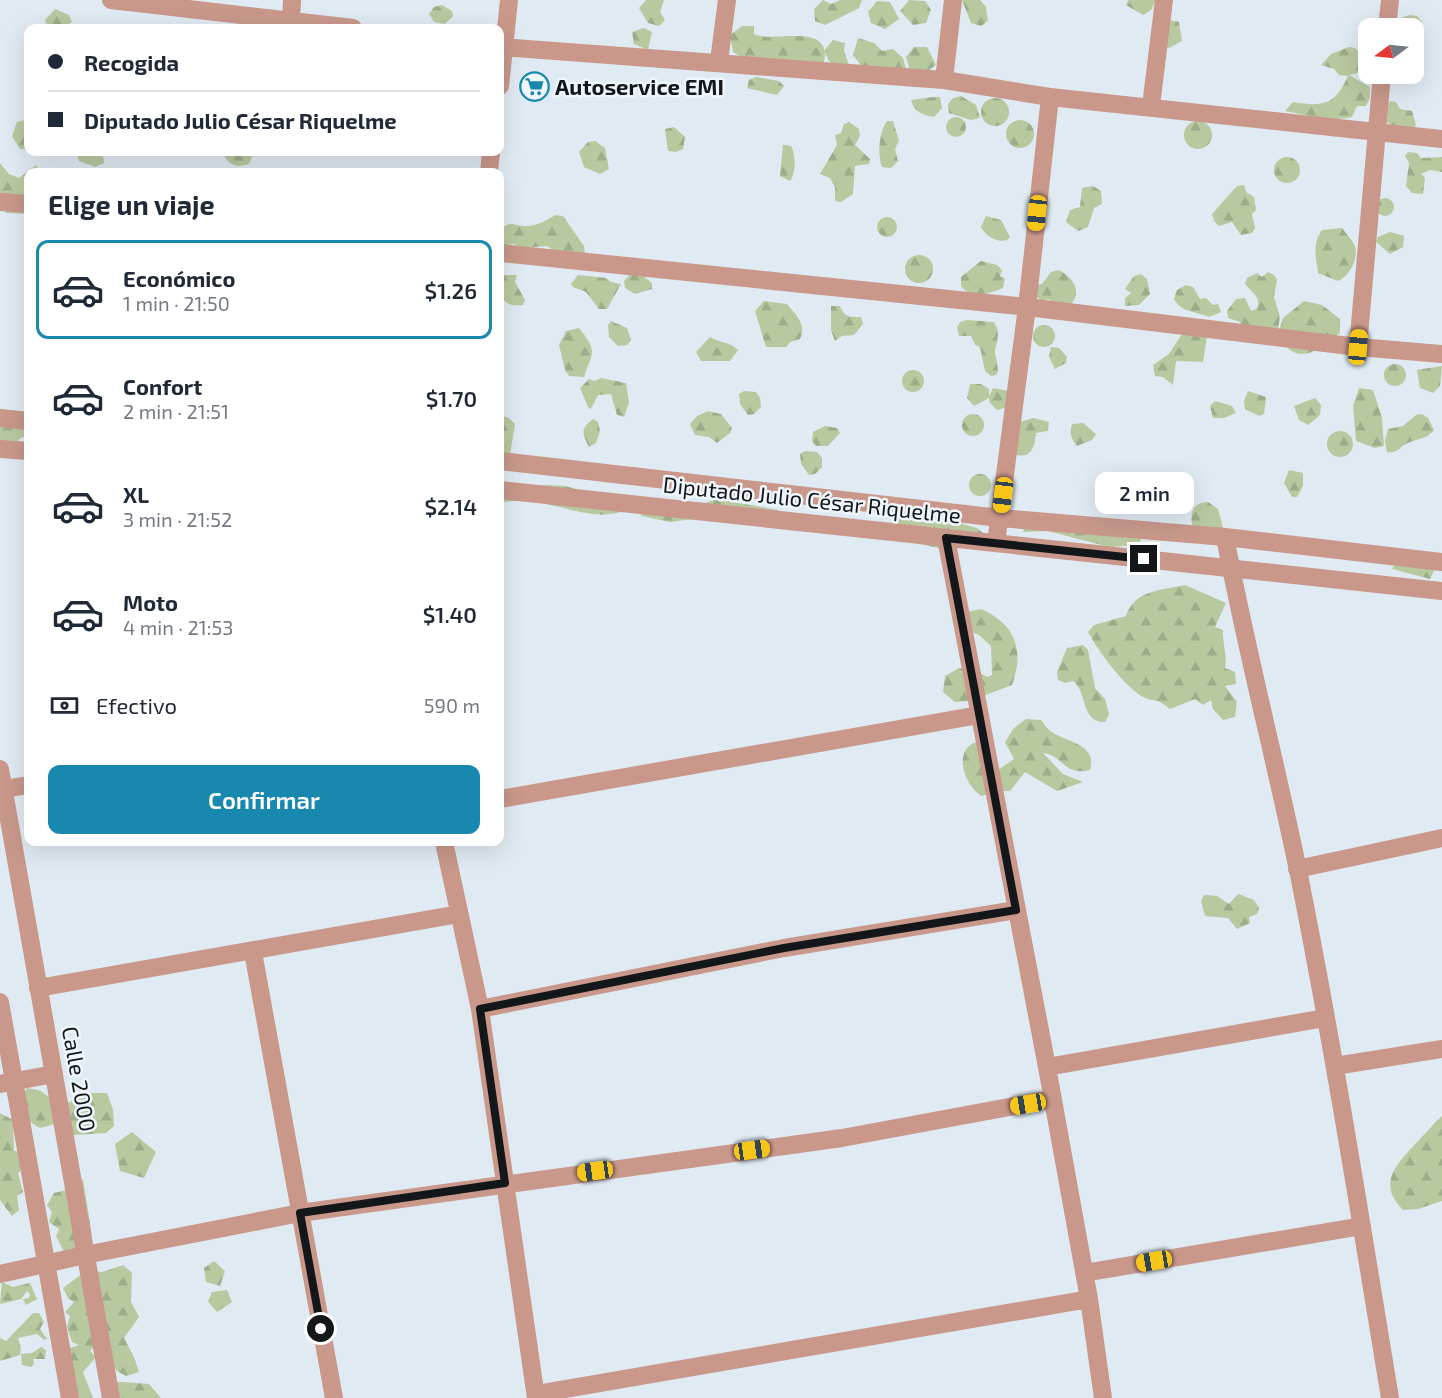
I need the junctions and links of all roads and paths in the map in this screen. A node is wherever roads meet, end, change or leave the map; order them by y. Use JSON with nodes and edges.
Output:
{"nodes":[{"id":1,"x":111,"y":0,"type":"edge"},
{"id":2,"x":292,"y":0,"type":"edge"},
{"id":3,"x":509,"y":0,"type":"edge"},
{"id":4,"x":727,"y":0,"type":"edge"},
{"id":5,"x":953,"y":0,"type":"edge"},
{"id":6,"x":1164,"y":0,"type":"edge"},
{"id":7,"x":1390,"y":0,"type":"edge"},
{"id":8,"x":1388,"y":18,"type":"edge"},
{"id":9,"x":291,"y":20,"type":"junction"},
{"id":10,"x":322,"y":24,"type":"edge"},
{"id":11,"x":504,"y":34,"type":"edge"},
{"id":12,"x":504,"y":48,"type":"edge"},
{"id":13,"x":719,"y":62,"type":"junction"},
{"id":14,"x":944,"y":80,"type":"junction"},
{"id":15,"x":1381,"y":84,"type":"edge"},
{"id":16,"x":1050,"y":97,"type":"junction"},
{"id":17,"x":1151,"y":106,"type":"junction"},
{"id":18,"x":1375,"y":133,"type":"junction"},
{"id":19,"x":1442,"y":139,"type":"edge"},
{"id":20,"x":0,"y":201,"type":"edge"},
{"id":21,"x":24,"y":204,"type":"edge"},
{"id":22,"x":504,"y":253,"type":"edge"},
{"id":23,"x":1027,"y":307,"type":"junction"},
{"id":24,"x":1358,"y":347,"type":"junction"},
{"id":25,"x":1442,"y":354,"type":"edge"},
{"id":26,"x":0,"y":418,"type":"edge"},
{"id":27,"x":24,"y":421,"type":"edge"},
{"id":28,"x":0,"y":449,"type":"edge"},
{"id":29,"x":24,"y":451,"type":"edge"},
{"id":30,"x":504,"y":461,"type":"edge"},
{"id":31,"x":504,"y":490,"type":"edge"},
{"id":32,"x":1000,"y":518,"type":"junction"},
{"id":33,"x":1225,"y":537,"type":"junction"},
{"id":34,"x":946,"y":538,"type":"junction"},
{"id":35,"x":996,"y":543,"type":"junction"},
{"id":36,"x":1442,"y":562,"type":"edge"},
{"id":37,"x":1231,"y":568,"type":"junction"},
{"id":38,"x":1442,"y":591,"type":"edge"},
{"id":39,"x":979,"y":715,"type":"junction"},
{"id":40,"x":0,"y":769,"type":"edge"},
{"id":41,"x":24,"y":787,"type":"edge"},
{"id":42,"x":2,"y":790,"type":"edge"},
{"id":43,"x":504,"y":798,"type":"edge"},
{"id":44,"x":1442,"y":838,"type":"edge"},
{"id":45,"x":445,"y":846,"type":"edge"},
{"id":46,"x":1297,"y":869,"type":"junction"},
{"id":47,"x":1016,"y":910,"type":"junction"},
{"id":48,"x":459,"y":914,"type":"junction"},
{"id":49,"x":253,"y":952,"type":"junction"},
{"id":50,"x":39,"y":988,"type":"junction"},
{"id":51,"x":0,"y":1002,"type":"edge"},
{"id":52,"x":480,"y":1009,"type":"junction"},
{"id":53,"x":1325,"y":1018,"type":"junction"},
{"id":54,"x":1442,"y":1049,"type":"edge"},
{"id":55,"x":1335,"y":1066,"type":"junction"},
{"id":56,"x":1047,"y":1067,"type":"junction"},
{"id":57,"x":54,"y":1074,"type":"junction"},
{"id":58,"x":7,"y":1083,"type":"edge"},
{"id":59,"x":1052,"y":1099,"type":"junction"},
{"id":60,"x":505,"y":1183,"type":"junction"},
{"id":61,"x":300,"y":1213,"type":"junction"},
{"id":62,"x":1362,"y":1226,"type":"junction"},
{"id":63,"x":86,"y":1255,"type":"junction"},
{"id":64,"x":46,"y":1264,"type":"junction"},
{"id":65,"x":1084,"y":1273,"type":"junction"},
{"id":66,"x":0,"y":1274,"type":"edge"},
{"id":67,"x":1089,"y":1299,"type":"junction"},
{"id":68,"x":536,"y":1396,"type":"edge"},
{"id":69,"x":70,"y":1398,"type":"edge"},
{"id":70,"x":111,"y":1398,"type":"edge"},
{"id":71,"x":334,"y":1398,"type":"edge"},
{"id":72,"x":1102,"y":1398,"type":"edge"},
{"id":73,"x":1390,"y":1398,"type":"edge"}],
"edges":[{"from":1,"to":9,"type":"street"},
{"from":2,"to":9,"type":"street"},
{"from":3,"to":11,"type":"street"},
{"from":4,"to":13,"type":"street"},
{"from":5,"to":14,"type":"street"},
{"from":6,"to":17,"type":"street"},
{"from":7,"to":8,"type":"street"},
{"from":9,"to":10,"type":"street"},
{"from":12,"to":13,"type":"street"},
{"from":13,"to":14,"type":"street"},
{"from":14,"to":16,"type":"street"},
{"from":15,"to":18,"type":"street"},
{"from":16,"to":17,"type":"street"},
{"from":16,"to":23,"type":"street"},
{"from":17,"to":18,"type":"street"},
{"from":18,"to":19,"type":"street"},
{"from":18,"to":24,"type":"street"},
{"from":20,"to":21,"type":"street"},
{"from":22,"to":23,"type":"street"},
{"from":23,"to":24,"type":"street"},
{"from":23,"to":32,"type":"street"},
{"from":24,"to":25,"type":"street"},
{"from":26,"to":27,"type":"street"},
{"from":28,"to":29,"type":"street"},
{"from":30,"to":32,"type":"street","name":"Diputado Julio César Riquelme"},
{"from":31,"to":34,"type":"street","name":"Diputado Julio César Riquelme"},
{"from":32,"to":33,"type":"street","name":"Diputado Julio César Riquelme"},
{"from":32,"to":35,"type":"street"},
{"from":33,"to":36,"type":"street","name":"Diputado Julio César Riquelme"},
{"from":33,"to":37,"type":"street"},
{"from":34,"to":35,"type":"street","name":"Diputado Julio César Riquelme"},
{"from":34,"to":39,"type":"street"},
{"from":35,"to":37,"type":"street","name":"Diputado Julio César Riquelme"},
{"from":37,"to":38,"type":"street","name":"Diputado Julio César Riquelme"},
{"from":37,"to":46,"type":"street"},
{"from":39,"to":43,"type":"street"},
{"from":39,"to":47,"type":"street"},
{"from":40,"to":42,"type":"street","name":"Calle 2000"},
{"from":41,"to":42,"type":"street"},
{"from":42,"to":50,"type":"street","name":"Calle 2000"},
{"from":44,"to":46,"type":"street"},
{"from":45,"to":48,"type":"street"},
{"from":46,"to":53,"type":"street"},
{"from":47,"to":52,"type":"street"},
{"from":47,"to":56,"type":"street"},
{"from":48,"to":49,"type":"street"},
{"from":48,"to":52,"type":"street"},
{"from":49,"to":50,"type":"street"},
{"from":49,"to":61,"type":"street"},
{"from":50,"to":57,"type":"street","name":"Calle 2000"},
{"from":51,"to":58,"type":"street"},
{"from":52,"to":60,"type":"street"},
{"from":53,"to":55,"type":"street"},
{"from":53,"to":56,"type":"street"},
{"from":54,"to":55,"type":"street"},
{"from":55,"to":62,"type":"street"},
{"from":56,"to":59,"type":"street"},
{"from":57,"to":58,"type":"street"},
{"from":57,"to":63,"type":"street","name":"Calle 2000"},
{"from":58,"to":64,"type":"street"},
{"from":59,"to":60,"type":"street"},
{"from":59,"to":65,"type":"street"},
{"from":60,"to":61,"type":"street"},
{"from":60,"to":68,"type":"street"},
{"from":61,"to":63,"type":"street"},
{"from":61,"to":71,"type":"street"},
{"from":62,"to":65,"type":"street"},
{"from":62,"to":73,"type":"street"},
{"from":63,"to":64,"type":"street"},
{"from":63,"to":70,"type":"street","name":"Calle 2000"},
{"from":64,"to":66,"type":"street"},
{"from":64,"to":69,"type":"street"},
{"from":65,"to":67,"type":"street"},
{"from":67,"to":68,"type":"street"},
{"from":67,"to":72,"type":"street"}]}
